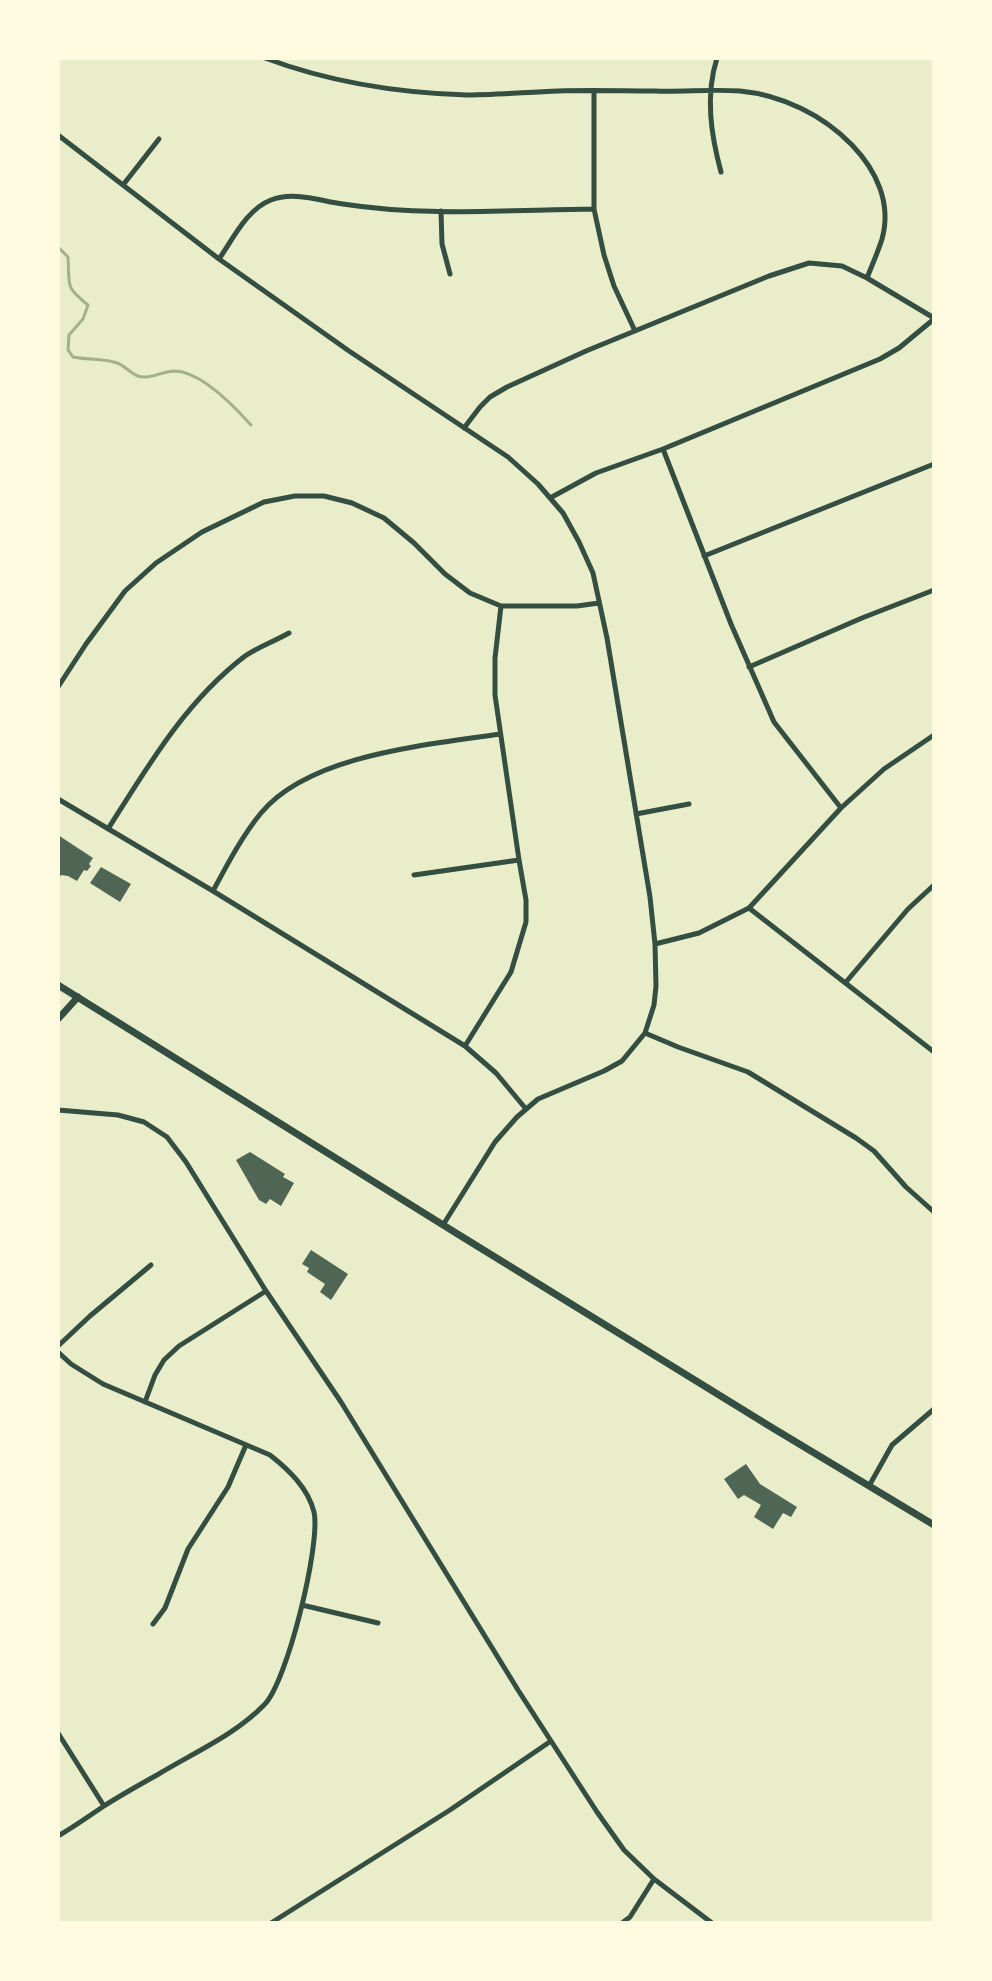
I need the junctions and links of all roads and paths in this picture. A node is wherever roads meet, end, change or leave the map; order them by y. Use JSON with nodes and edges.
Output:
{"nodes":[{"id":1,"x":265,"y":58,"type":"edge"},
{"id":2,"x":717,"y":58,"type":"edge"},
{"id":3,"x":711,"y":90,"type":"junction"},
{"id":4,"x":594,"y":91,"type":"junction"},
{"id":5,"x":58,"y":135,"type":"edge"},
{"id":6,"x":159,"y":139,"type":"dead end"},
{"id":7,"x":721,"y":172,"type":"dead end"},
{"id":8,"x":123,"y":185,"type":"junction"},
{"id":9,"x":594,"y":209,"type":"junction"},
{"id":10,"x":441,"y":211,"type":"junction"},
{"id":11,"x":219,"y":259,"type":"junction"},
{"id":12,"x":450,"y":274,"type":"dead end"},
{"id":13,"x":867,"y":278,"type":"junction"},
{"id":14,"x":934,"y":318,"type":"edge"},
{"id":15,"x":635,"y":331,"type":"junction"},
{"id":16,"x":464,"y":428,"type":"junction"},
{"id":17,"x":663,"y":449,"type":"junction"},
{"id":18,"x":934,"y":464,"type":"edge"},
{"id":19,"x":550,"y":498,"type":"junction"},
{"id":20,"x":704,"y":556,"type":"junction"},
{"id":21,"x":934,"y":590,"type":"edge"},
{"id":22,"x":599,"y":603,"type":"junction"},
{"id":23,"x":501,"y":606,"type":"junction"},
{"id":24,"x":289,"y":633,"type":"dead end"},
{"id":25,"x":749,"y":667,"type":"junction"},
{"id":26,"x":58,"y":687,"type":"edge"},
{"id":27,"x":500,"y":734,"type":"junction"},
{"id":28,"x":934,"y":735,"type":"edge"},
{"id":29,"x":58,"y":799,"type":"edge"},
{"id":30,"x":689,"y":804,"type":"dead end"},
{"id":31,"x":841,"y":808,"type":"junction"},
{"id":32,"x":636,"y":814,"type":"junction"},
{"id":33,"x":108,"y":829,"type":"junction"},
{"id":34,"x":519,"y":860,"type":"junction"},
{"id":35,"x":414,"y":875,"type":"dead end"},
{"id":36,"x":934,"y":885,"type":"edge"},
{"id":37,"x":213,"y":891,"type":"junction"},
{"id":38,"x":749,"y":908,"type":"junction"},
{"id":39,"x":655,"y":944,"type":"junction"},
{"id":40,"x":846,"y":982,"type":"junction"},
{"id":41,"x":58,"y":985,"type":"edge"},
{"id":42,"x":78,"y":997,"type":"junction"},
{"id":43,"x":58,"y":1019,"type":"edge"},
{"id":44,"x":645,"y":1033,"type":"junction"},
{"id":45,"x":465,"y":1046,"type":"junction"},
{"id":46,"x":934,"y":1052,"type":"edge"},
{"id":47,"x":526,"y":1109,"type":"junction"},
{"id":48,"x":58,"y":1110,"type":"edge"},
{"id":49,"x":934,"y":1212,"type":"edge"},
{"id":50,"x":443,"y":1225,"type":"junction"},
{"id":51,"x":151,"y":1265,"type":"dead end"},
{"id":52,"x":266,"y":1291,"type":"junction"},
{"id":53,"x":58,"y":1346,"type":"edge"},
{"id":54,"x":58,"y":1352,"type":"edge"},
{"id":55,"x":145,"y":1402,"type":"junction"},
{"id":56,"x":934,"y":1409,"type":"edge"},
{"id":57,"x":246,"y":1445,"type":"junction"},
{"id":58,"x":869,"y":1486,"type":"junction"},
{"id":59,"x":934,"y":1525,"type":"edge"},
{"id":60,"x":302,"y":1605,"type":"junction"},
{"id":61,"x":378,"y":1623,"type":"dead end"},
{"id":62,"x":153,"y":1624,"type":"dead end"},
{"id":63,"x":58,"y":1733,"type":"edge"},
{"id":64,"x":551,"y":1741,"type":"junction"},
{"id":65,"x":104,"y":1806,"type":"junction"},
{"id":66,"x":58,"y":1836,"type":"edge"},
{"id":67,"x":654,"y":1879,"type":"junction"},
{"id":68,"x":271,"y":1923,"type":"edge"},
{"id":69,"x":622,"y":1923,"type":"edge"},
{"id":70,"x":712,"y":1923,"type":"edge"}],
"edges":[{"from":1,"to":4,"type":"street"},
{"from":2,"to":3,"type":"street"},
{"from":3,"to":4,"type":"street"},
{"from":3,"to":7,"type":"street"},
{"from":3,"to":13,"type":"street"},
{"from":4,"to":9,"type":"street"},
{"from":5,"to":8,"type":"street"},
{"from":6,"to":8,"type":"street"},
{"from":8,"to":11,"type":"street"},
{"from":9,"to":10,"type":"street"},
{"from":9,"to":15,"type":"street"},
{"from":10,"to":11,"type":"street"},
{"from":10,"to":12,"type":"street"},
{"from":11,"to":16,"type":"street"},
{"from":13,"to":14,"type":"street"},
{"from":13,"to":15,"type":"street"},
{"from":14,"to":17,"type":"street"},
{"from":15,"to":16,"type":"street"},
{"from":16,"to":19,"type":"street"},
{"from":17,"to":19,"type":"street"},
{"from":17,"to":20,"type":"street"},
{"from":18,"to":20,"type":"street"},
{"from":19,"to":22,"type":"street"},
{"from":20,"to":25,"type":"street"},
{"from":21,"to":25,"type":"street"},
{"from":22,"to":23,"type":"street"},
{"from":22,"to":32,"type":"street"},
{"from":23,"to":26,"type":"street"},
{"from":23,"to":27,"type":"street"},
{"from":24,"to":33,"type":"street"},
{"from":25,"to":31,"type":"street"},
{"from":27,"to":34,"type":"street"},
{"from":27,"to":37,"type":"street"},
{"from":28,"to":31,"type":"street"},
{"from":29,"to":33,"type":"street"},
{"from":30,"to":32,"type":"street"},
{"from":31,"to":38,"type":"street"},
{"from":32,"to":39,"type":"street"},
{"from":33,"to":37,"type":"street"},
{"from":34,"to":35,"type":"street"},
{"from":34,"to":45,"type":"street"},
{"from":36,"to":40,"type":"street"},
{"from":37,"to":45,"type":"street"},
{"from":38,"to":39,"type":"street"},
{"from":38,"to":40,"type":"street"},
{"from":39,"to":44,"type":"street"},
{"from":40,"to":46,"type":"street"},
{"from":41,"to":42,"type":"main road"},
{"from":42,"to":43,"type":"main road"},
{"from":42,"to":50,"type":"main road"},
{"from":44,"to":47,"type":"street"},
{"from":44,"to":49,"type":"street"},
{"from":45,"to":47,"type":"street"},
{"from":47,"to":50,"type":"street"},
{"from":48,"to":52,"type":"street"},
{"from":50,"to":58,"type":"main road"},
{"from":51,"to":53,"type":"street"},
{"from":52,"to":55,"type":"street"},
{"from":52,"to":64,"type":"street"},
{"from":54,"to":55,"type":"street"},
{"from":55,"to":57,"type":"street"},
{"from":56,"to":58,"type":"street"},
{"from":57,"to":60,"type":"street"},
{"from":57,"to":62,"type":"street"},
{"from":58,"to":59,"type":"main road"},
{"from":60,"to":61,"type":"street"},
{"from":60,"to":65,"type":"street"},
{"from":63,"to":65,"type":"street"},
{"from":64,"to":67,"type":"street"},
{"from":64,"to":68,"type":"street"},
{"from":65,"to":66,"type":"street"},
{"from":67,"to":69,"type":"street"},
{"from":67,"to":70,"type":"street"}]}
